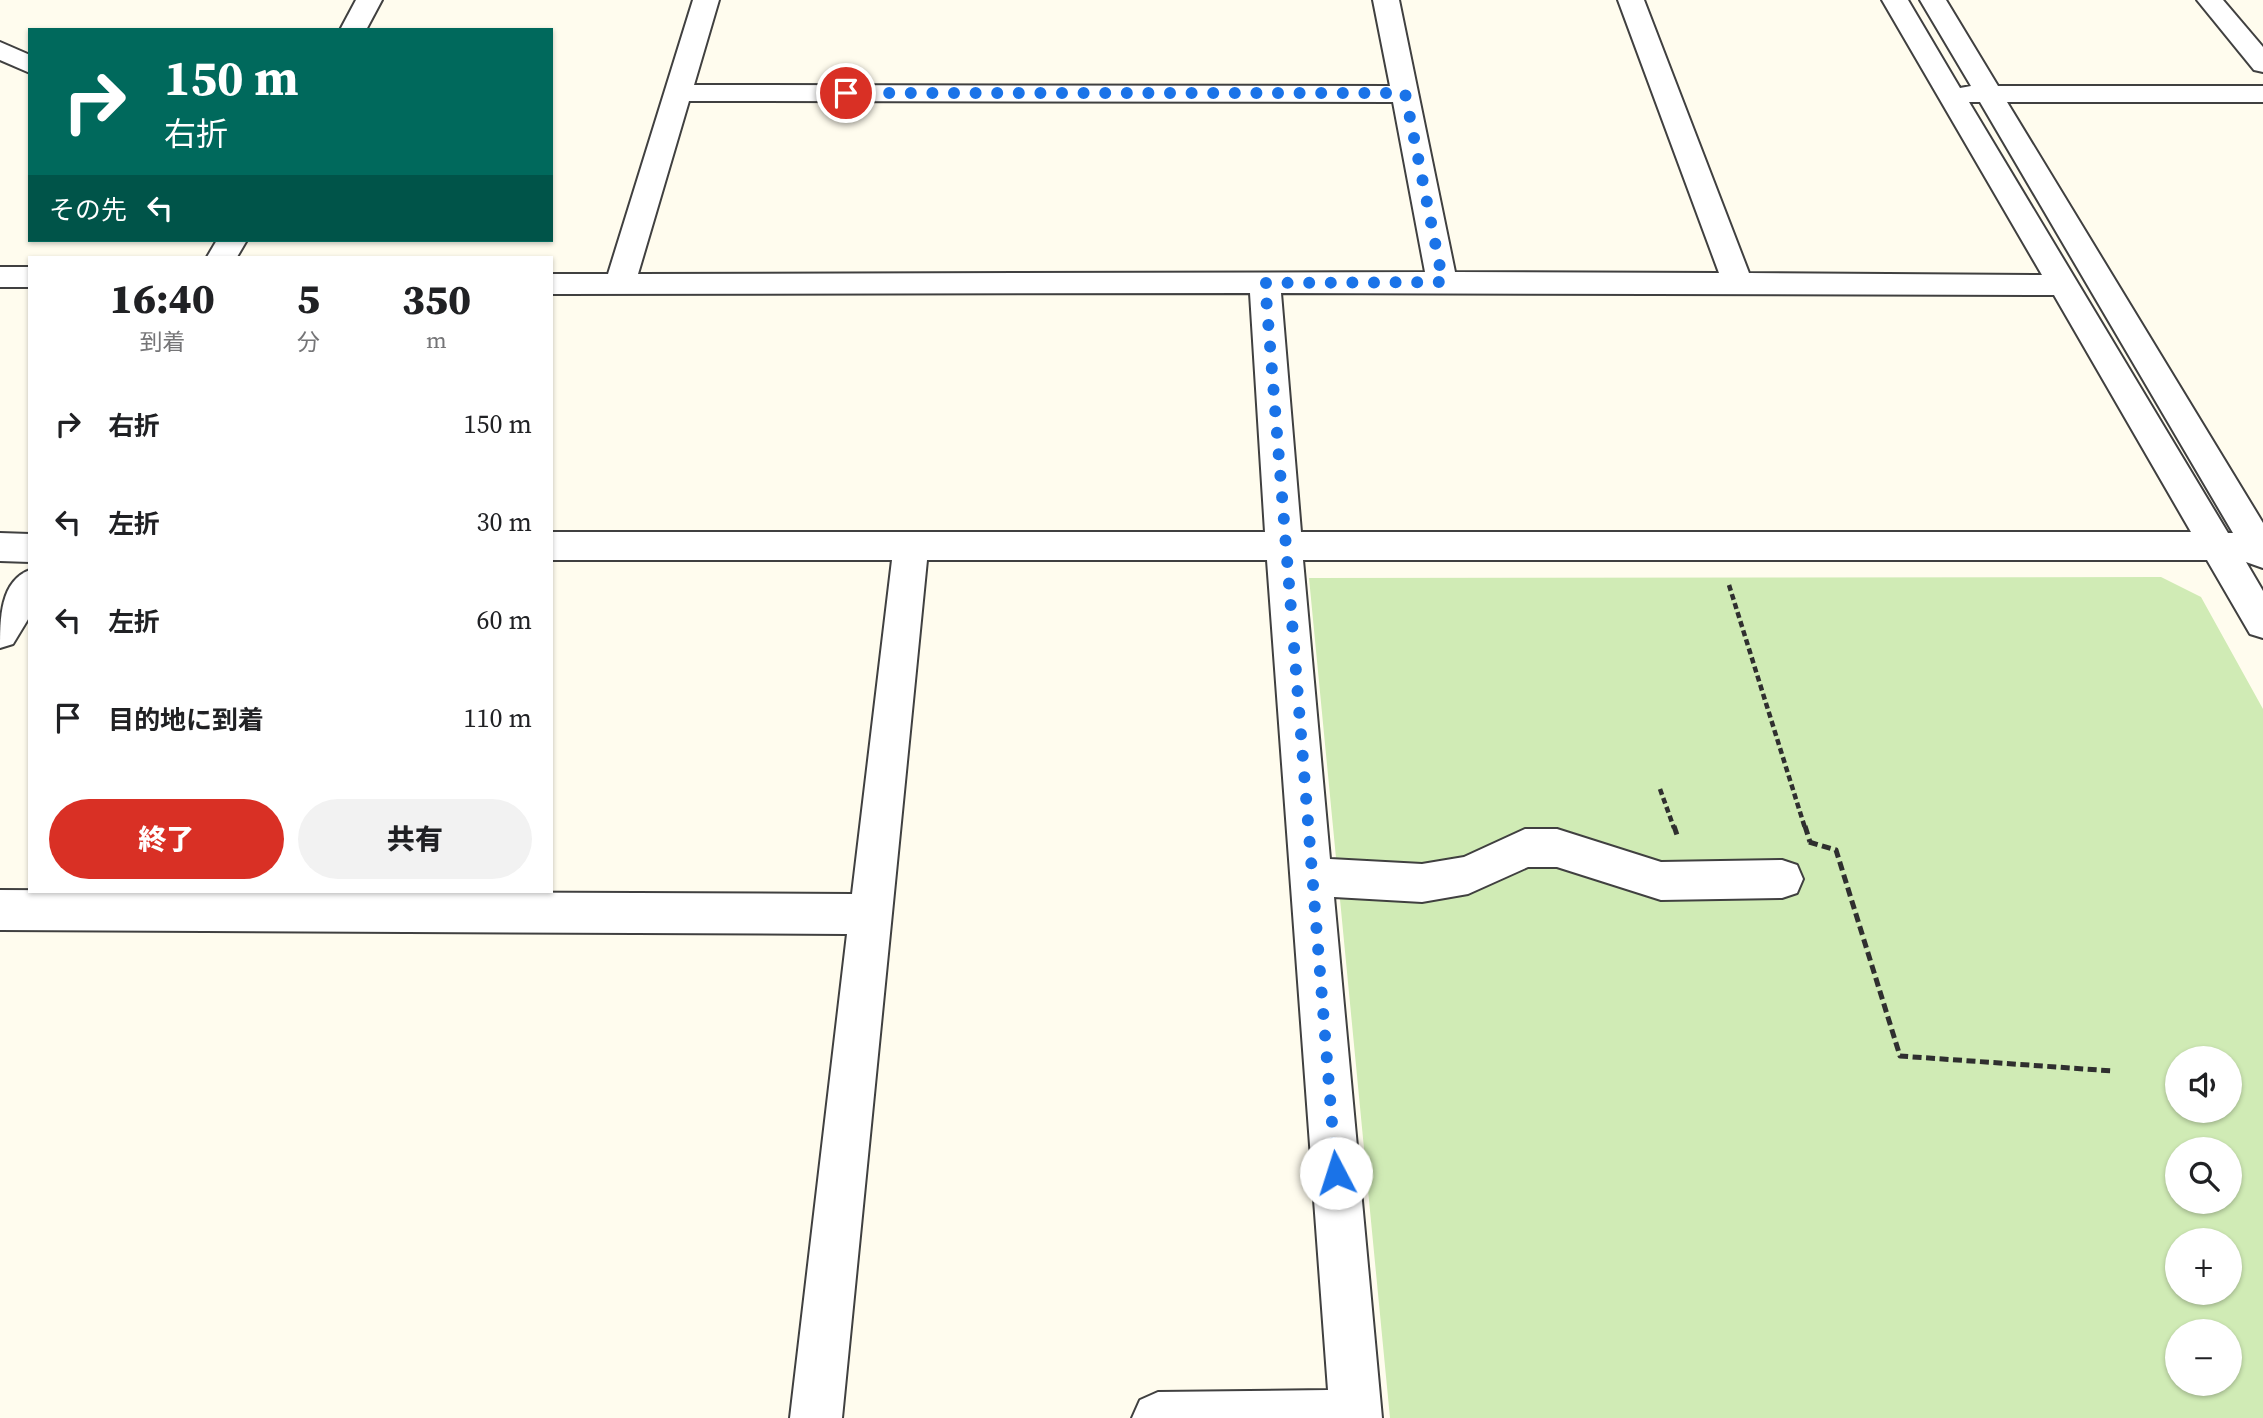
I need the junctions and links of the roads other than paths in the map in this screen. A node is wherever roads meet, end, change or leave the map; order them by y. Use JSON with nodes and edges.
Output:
{"nodes":[{"id":1,"x":369,"y":0,"type":"edge"},
{"id":2,"x":706,"y":0,"type":"edge"},
{"id":3,"x":1386,"y":0,"type":"edge"},
{"id":4,"x":1631,"y":0,"type":"edge"},
{"id":5,"x":1895,"y":0,"type":"edge"},
{"id":6,"x":1933,"y":0,"type":"edge"},
{"id":7,"x":2210,"y":0,"type":"edge"},
{"id":8,"x":354,"y":28,"type":"edge"},
{"id":9,"x":0,"y":50,"type":"edge"},
{"id":10,"x":28,"y":64,"type":"edge"},
{"id":11,"x":2263,"y":64,"type":"edge"},
{"id":12,"x":678,"y":93,"type":"junction"},
{"id":13,"x":1405,"y":93,"type":"junction"},
{"id":14,"x":1949,"y":94,"type":"junction"},
{"id":15,"x":1990,"y":94,"type":"junction"},
{"id":16,"x":2263,"y":94,"type":"edge"},
{"id":17,"x":0,"y":277,"type":"edge"},
{"id":18,"x":28,"y":277,"type":"edge"},
{"id":19,"x":1443,"y":282,"type":"junction"},
{"id":20,"x":1265,"y":283,"type":"junction"},
{"id":21,"x":1738,"y":283,"type":"junction"},
{"id":22,"x":553,"y":284,"type":"edge"},
{"id":23,"x":620,"y":284,"type":"junction"},
{"id":24,"x":2061,"y":285,"type":"junction"},
{"id":25,"x":911,"y":545,"type":"junction"},
{"id":26,"x":553,"y":546,"type":"edge"},
{"id":27,"x":2218,"y":546,"type":"junction"},
{"id":28,"x":1284,"y":547,"type":"junction"},
{"id":29,"x":0,"y":548,"type":"edge"},
{"id":30,"x":28,"y":548,"type":"edge"},
{"id":31,"x":2262,"y":551,"type":"edge"},
{"id":32,"x":28,"y":587,"type":"edge"},
{"id":33,"x":2263,"y":623,"type":"edge"},
{"id":34,"x":0,"y":633,"type":"edge"},
{"id":35,"x":1789,"y":861,"type":"road end"},
{"id":36,"x":1311,"y":877,"type":"junction"},
{"id":37,"x":0,"y":910,"type":"edge"},
{"id":38,"x":870,"y":915,"type":"junction"},
{"id":39,"x":1356,"y":1417,"type":"edge"},
{"id":40,"x":816,"y":1418,"type":"edge"},
{"id":41,"x":1158,"y":1418,"type":"edge"}],
"edges":[{"from":1,"to":8,"type":"street"},
{"from":2,"to":12,"type":"street"},
{"from":3,"to":13,"type":"street"},
{"from":4,"to":21,"type":"street"},
{"from":5,"to":14,"type":"street"},
{"from":6,"to":15,"type":"street"},
{"from":7,"to":11,"type":"street"},
{"from":9,"to":10,"type":"street"},
{"from":12,"to":13,"type":"street"},
{"from":12,"to":23,"type":"street"},
{"from":13,"to":19,"type":"street"},
{"from":14,"to":15,"type":"street"},
{"from":14,"to":24,"type":"street"},
{"from":15,"to":16,"type":"street"},
{"from":15,"to":31,"type":"street"},
{"from":17,"to":18,"type":"street"},
{"from":19,"to":20,"type":"street"},
{"from":19,"to":21,"type":"street"},
{"from":20,"to":23,"type":"street"},
{"from":20,"to":28,"type":"street"},
{"from":21,"to":24,"type":"street"},
{"from":22,"to":23,"type":"street"},
{"from":24,"to":27,"type":"street"},
{"from":25,"to":26,"type":"street"},
{"from":25,"to":28,"type":"street"},
{"from":25,"to":38,"type":"street"},
{"from":27,"to":28,"type":"street"},
{"from":27,"to":31,"type":"street"},
{"from":27,"to":33,"type":"street"},
{"from":28,"to":36,"type":"street"},
{"from":29,"to":30,"type":"street"},
{"from":32,"to":34,"type":"street"},
{"from":35,"to":36,"type":"street"},
{"from":36,"to":39,"type":"street"},
{"from":37,"to":38,"type":"street"},
{"from":38,"to":40,"type":"street"},
{"from":39,"to":41,"type":"street"}]}
